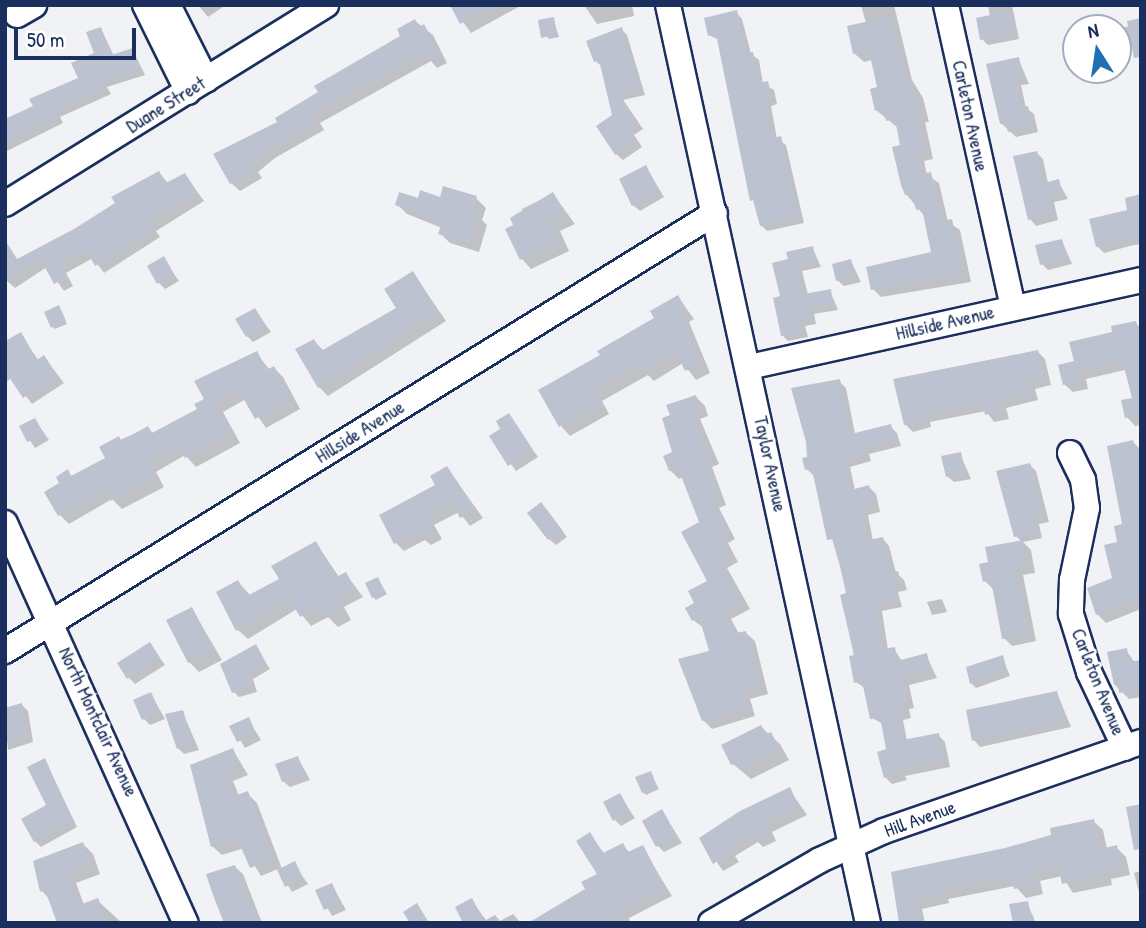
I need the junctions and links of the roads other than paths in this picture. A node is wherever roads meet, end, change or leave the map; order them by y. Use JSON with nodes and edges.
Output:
{"nodes":[{"id":1,"x":145,"y":5,"type":"edge"},
{"id":2,"x":168,"y":5,"type":"edge"},
{"id":3,"x":326,"y":5,"type":"edge"},
{"id":4,"x":668,"y":5,"type":"edge"},
{"id":5,"x":946,"y":5,"type":"edge"},
{"id":6,"x":197,"y":86,"type":"junction"},
{"id":7,"x":5,"y":204,"type":"edge"},
{"id":8,"x":715,"y":213,"type":"junction"},
{"id":9,"x":1141,"y":280,"type":"edge"},
{"id":10,"x":1013,"y":308,"type":"junction"},
{"id":11,"x":749,"y":367,"type":"junction"},
{"id":12,"x":1070,"y":453,"type":"dead end"},
{"id":13,"x":5,"y":523,"type":"edge"},
{"id":14,"x":51,"y":623,"type":"junction"},
{"id":15,"x":5,"y":651,"type":"edge"},
{"id":16,"x":1133,"y":745,"type":"edge"},
{"id":17,"x":852,"y":846,"type":"junction"},
{"id":18,"x":186,"y":923,"type":"edge"},
{"id":19,"x":710,"y":923,"type":"edge"},
{"id":20,"x":868,"y":923,"type":"edge"}],
"edges":[{"from":1,"to":6,"type":"street"},
{"from":2,"to":6,"type":"street"},
{"from":3,"to":6,"type":"street","name":"Duane Street"},
{"from":4,"to":8,"type":"street","name":"Taylor Avenue"},
{"from":5,"to":10,"type":"street","name":"Carleton Avenue"},
{"from":6,"to":7,"type":"street","name":"Duane Street"},
{"from":8,"to":11,"type":"street","name":"Taylor Avenue"},
{"from":8,"to":14,"type":"street","name":"Hillside Avenue"},
{"from":9,"to":10,"type":"street","name":"Hillside Avenue"},
{"from":10,"to":11,"type":"street","name":"Hillside Avenue"},
{"from":11,"to":17,"type":"street","name":"Taylor Avenue"},
{"from":12,"to":16,"type":"street","name":"Carleton Avenue"},
{"from":13,"to":14,"type":"street","name":"North Montclair Avenue"},
{"from":14,"to":15,"type":"street","name":"Hillside Avenue"},
{"from":14,"to":18,"type":"street","name":"North Montclair Avenue"},
{"from":16,"to":17,"type":"street","name":"Hill Avenue"},
{"from":17,"to":19,"type":"street","name":"Hill Avenue"},
{"from":17,"to":20,"type":"street","name":"Taylor Avenue"}]}
